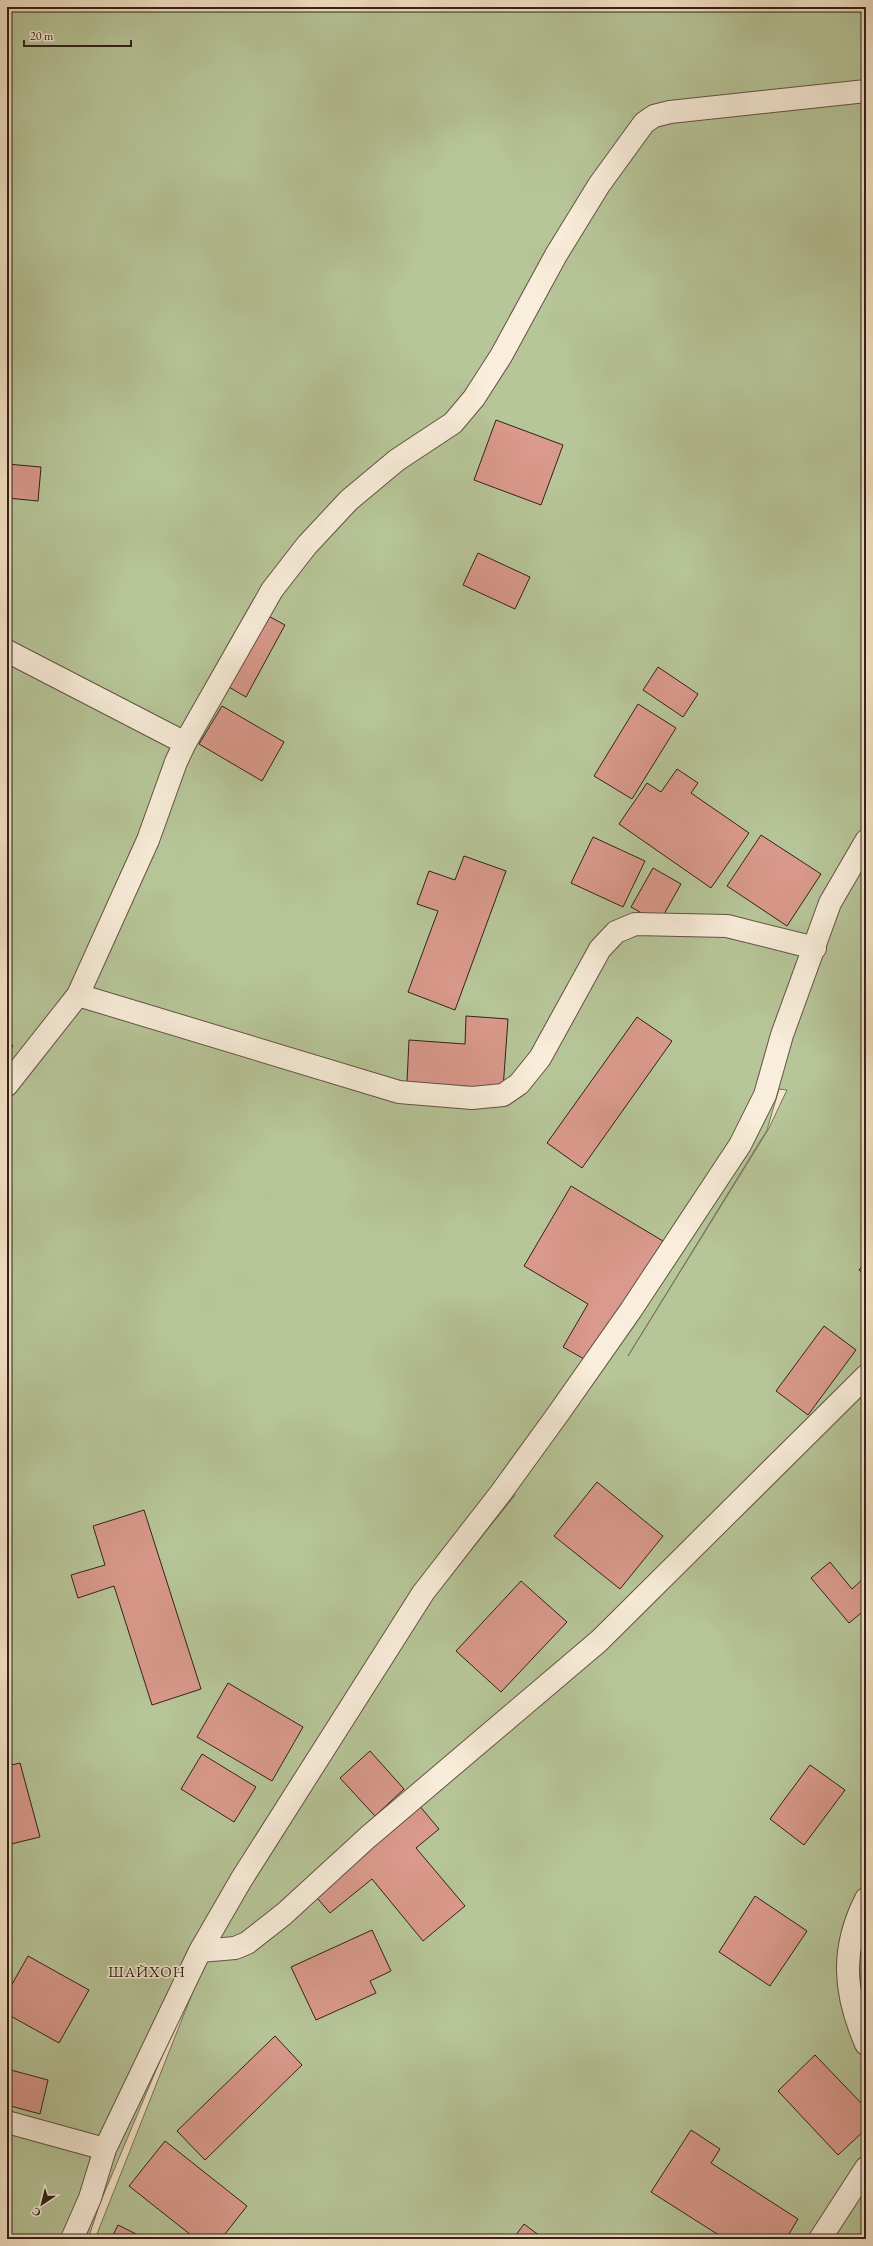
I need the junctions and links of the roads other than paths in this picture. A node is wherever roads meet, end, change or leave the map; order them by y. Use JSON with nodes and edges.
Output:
{"nodes":[{"id":1,"x":866,"y":91,"type":"edge"},
{"id":2,"x":7,"y":651,"type":"edge"},
{"id":3,"x":185,"y":743,"type":"junction"},
{"id":4,"x":866,"y":840,"type":"edge"},
{"id":5,"x":815,"y":948,"type":"junction"},
{"id":6,"x":78,"y":995,"type":"junction"},
{"id":7,"x":7,"y":1085,"type":"edge"},
{"id":8,"x":866,"y":1376,"type":"edge"},
{"id":9,"x":866,"y":1899,"type":"edge"},
{"id":10,"x":200,"y":1951,"type":"junction"},
{"id":11,"x":866,"y":2044,"type":"edge"},
{"id":12,"x":7,"y":2122,"type":"edge"},
{"id":13,"x":105,"y":2149,"type":"junction"},
{"id":14,"x":866,"y":2168,"type":"edge"},
{"id":15,"x":72,"y":2239,"type":"edge"},
{"id":16,"x":820,"y":2239,"type":"edge"}],
"edges":[{"from":1,"to":3,"type":"lane"},
{"from":2,"to":3,"type":"lane"},
{"from":3,"to":6,"type":"lane"},
{"from":4,"to":5,"type":"lane"},
{"from":5,"to":6,"type":"lane"},
{"from":5,"to":10,"type":"lane"},
{"from":6,"to":7,"type":"lane"},
{"from":8,"to":10,"type":"lane"},
{"from":9,"to":11,"type":"lane"},
{"from":10,"to":13,"type":"lane"},
{"from":12,"to":13,"type":"lane"},
{"from":13,"to":15,"type":"lane"},
{"from":14,"to":16,"type":"lane"}]}
